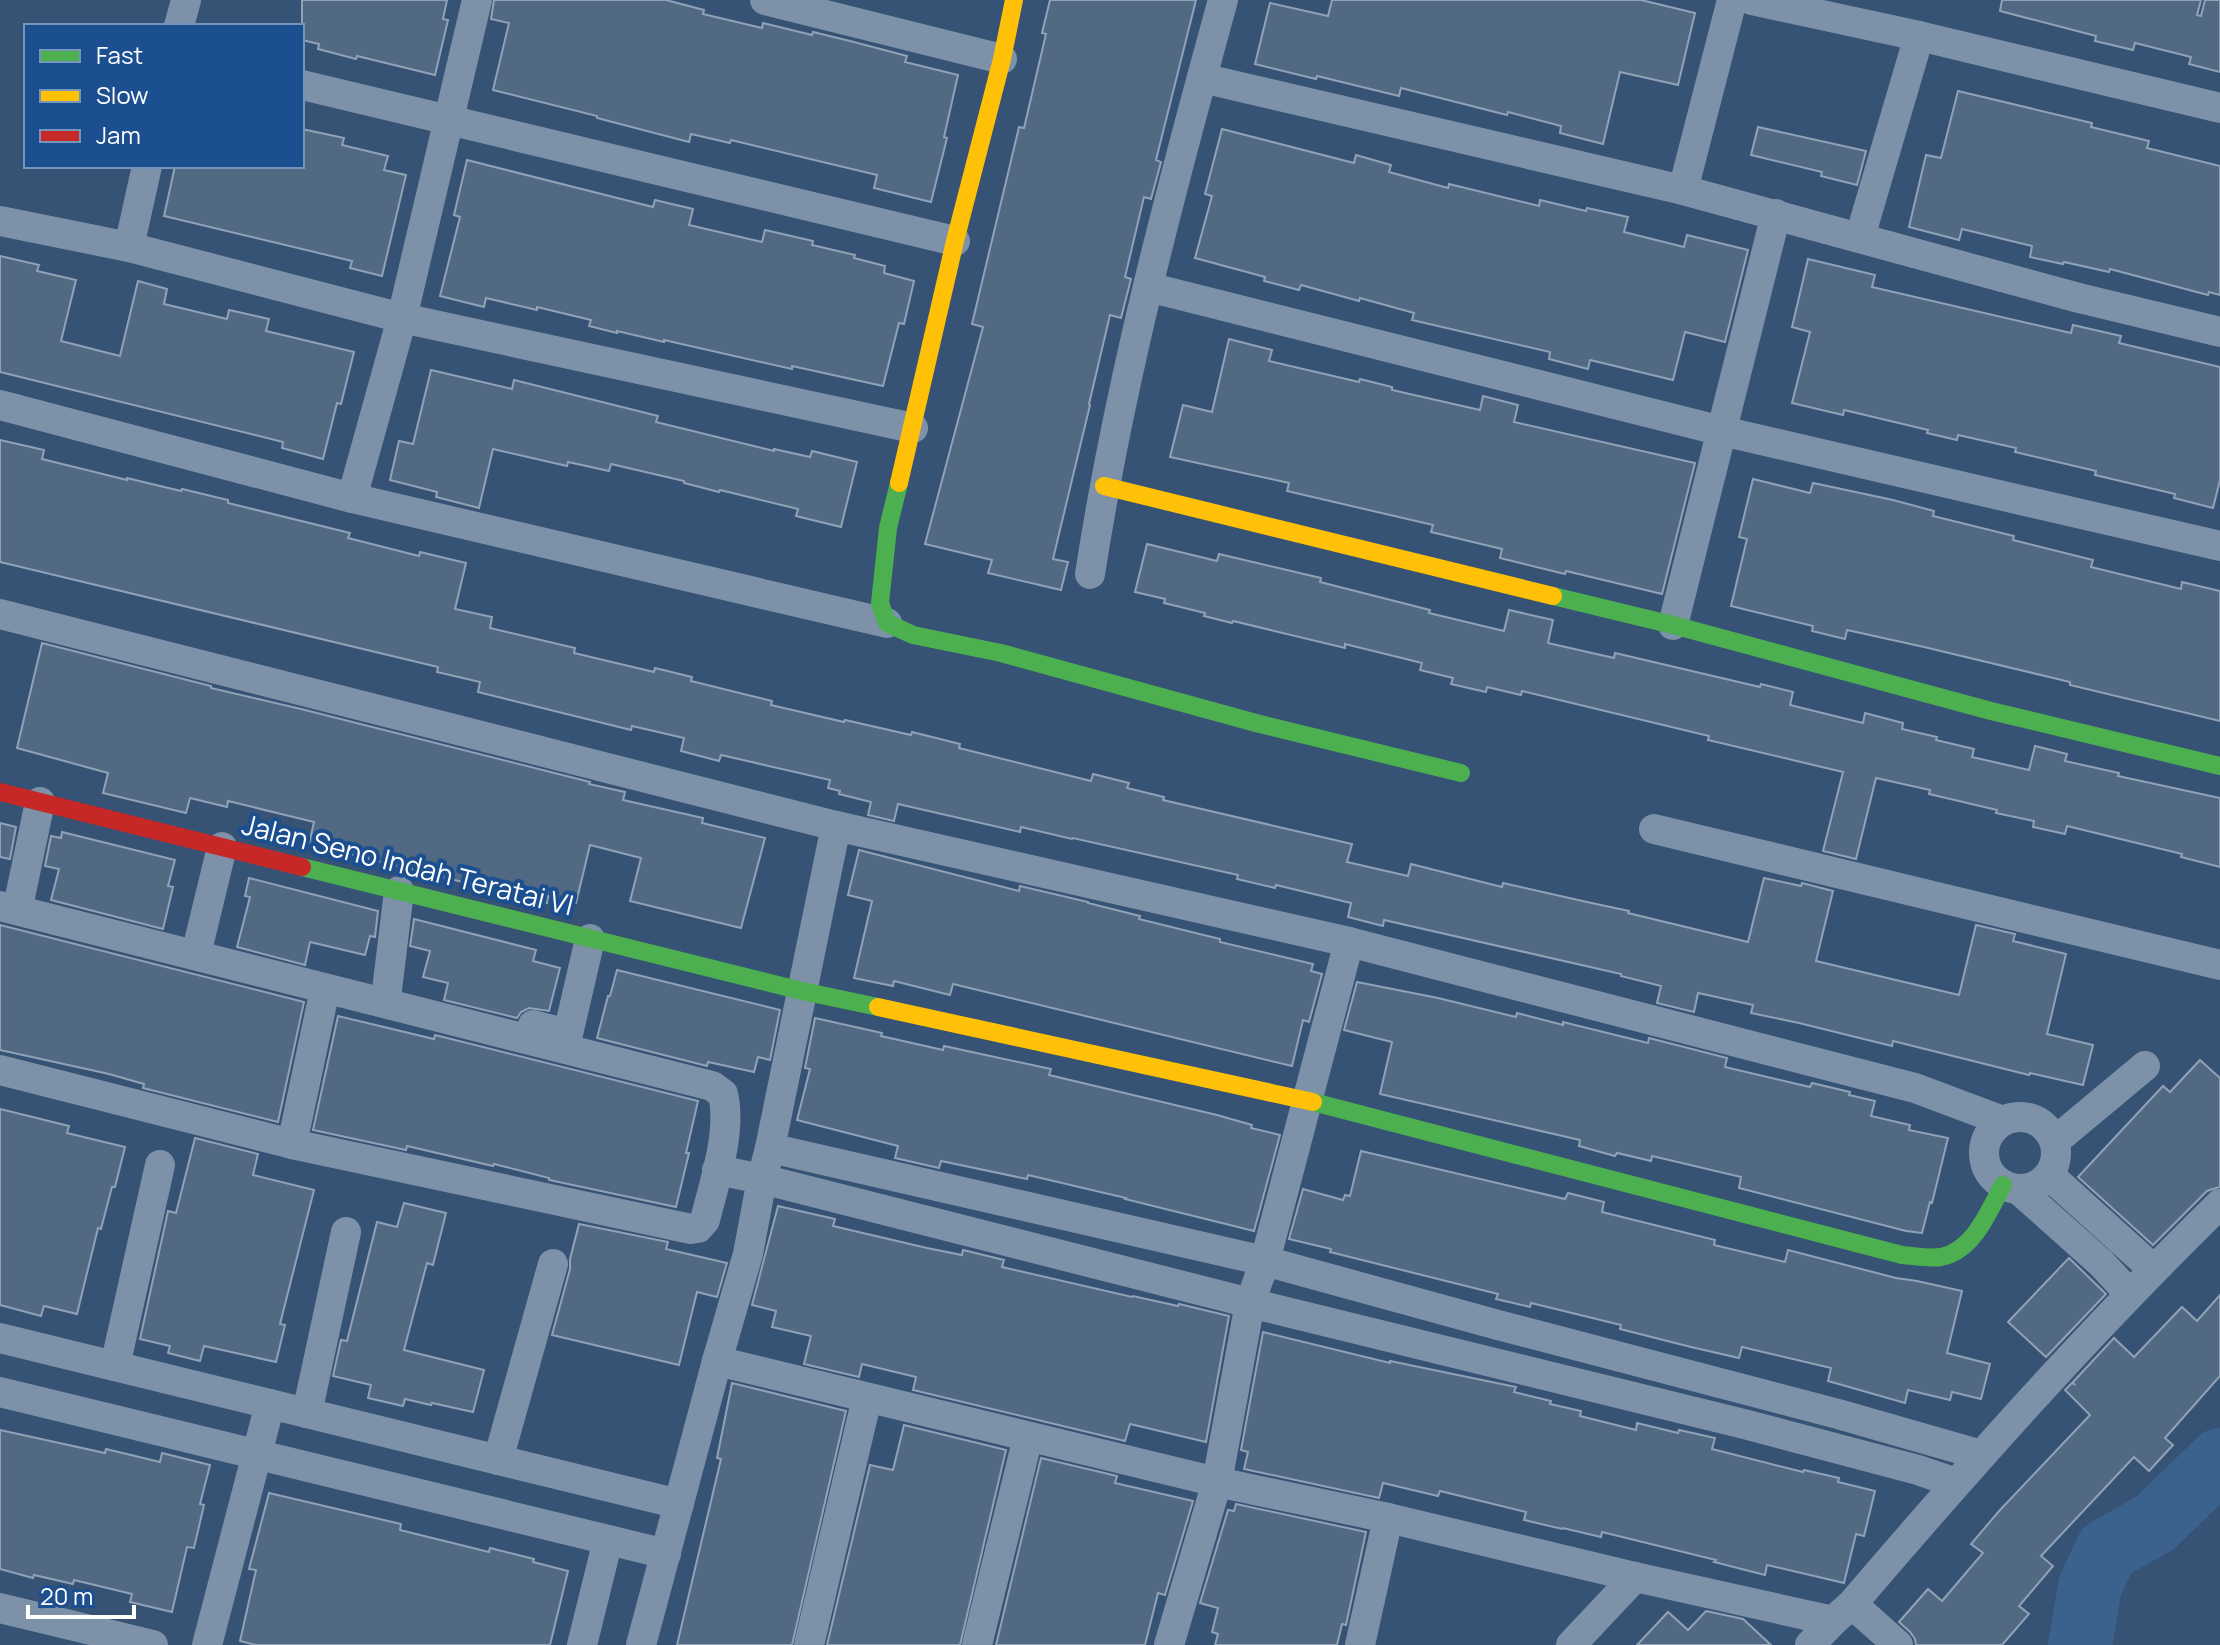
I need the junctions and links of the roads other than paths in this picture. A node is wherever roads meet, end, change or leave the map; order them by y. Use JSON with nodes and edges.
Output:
{"nodes":[{"id":1,"x":186,"y":0,"type":"edge"},
{"id":2,"x":477,"y":0,"type":"edge"},
{"id":3,"x":765,"y":0,"type":"edge"},
{"id":4,"x":1014,"y":0,"type":"edge"},
{"id":5,"x":1223,"y":0,"type":"edge"},
{"id":6,"x":1732,"y":0,"type":"edge"},
{"id":7,"x":1752,"y":0,"type":"edge"},
{"id":8,"x":1793,"y":4,"type":"edge"},
{"id":9,"x":1854,"y":11,"type":"edge"},
{"id":10,"x":180,"y":24,"type":"edge"},
{"id":11,"x":1919,"y":36,"type":"junction"},
{"id":12,"x":1002,"y":59,"type":"junction"},
{"id":13,"x":1202,"y":78,"type":"junction"},
{"id":14,"x":304,"y":85,"type":"edge"},
{"id":15,"x":2220,"y":108,"type":"edge"},
{"id":16,"x":448,"y":120,"type":"junction"},
{"id":17,"x":147,"y":168,"type":"edge"},
{"id":18,"x":1683,"y":190,"type":"junction"},
{"id":19,"x":1776,"y":214,"type":"junction"},
{"id":20,"x":0,"y":221,"type":"edge"},
{"id":21,"x":1860,"y":237,"type":"junction"},
{"id":22,"x":955,"y":241,"type":"junction"},
{"id":23,"x":129,"y":247,"type":"junction"},
{"id":24,"x":1148,"y":287,"type":"junction"},
{"id":25,"x":402,"y":318,"type":"junction"},
{"id":26,"x":2220,"y":332,"type":"edge"},
{"id":27,"x":0,"y":405,"type":"edge"},
{"id":28,"x":913,"y":428,"type":"junction"},
{"id":29,"x":1722,"y":431,"type":"junction"},
{"id":30,"x":1104,"y":486,"type":"junction"},
{"id":31,"x":352,"y":498,"type":"junction"},
{"id":32,"x":2220,"y":546,"type":"edge"},
{"id":33,"x":1090,"y":574,"type":"dead end"},
{"id":34,"x":0,"y":614,"type":"edge"},
{"id":35,"x":887,"y":623,"type":"junction"},
{"id":36,"x":1673,"y":625,"type":"junction"},
{"id":37,"x":2220,"y":766,"type":"edge"},
{"id":38,"x":1461,"y":773,"type":"dead end"},
{"id":39,"x":0,"y":792,"type":"edge"},
{"id":40,"x":40,"y":802,"type":"junction"},
{"id":41,"x":836,"y":826,"type":"junction"},
{"id":42,"x":1654,"y":829,"type":"dead end"},
{"id":43,"x":222,"y":847,"type":"junction"},
{"id":44,"x":399,"y":891,"type":"junction"},
{"id":45,"x":7,"y":898,"type":"edge"},
{"id":46,"x":590,"y":939,"type":"junction"},
{"id":47,"x":199,"y":942,"type":"junction"},
{"id":48,"x":1349,"y":942,"type":"junction"},
{"id":49,"x":2220,"y":965,"type":"edge"},
{"id":50,"x":325,"y":989,"type":"junction"},
{"id":51,"x":387,"y":990,"type":"junction"},
{"id":52,"x":802,"y":991,"type":"junction"},
{"id":53,"x":2145,"y":1066,"type":"dead end"},
{"id":54,"x":0,"y":1070,"type":"edge"},
{"id":55,"x":1307,"y":1100,"type":"junction"},
{"id":56,"x":2003,"y":1121,"type":"junction"},
{"id":57,"x":2055,"y":1141,"type":"junction"},
{"id":58,"x":292,"y":1144,"type":"junction"},
{"id":59,"x":770,"y":1148,"type":"junction"},
{"id":60,"x":160,"y":1165,"type":"dead end"},
{"id":61,"x":717,"y":1170,"type":"junction"},
{"id":62,"x":2049,"y":1175,"type":"junction"},
{"id":63,"x":762,"y":1179,"type":"junction"},
{"id":64,"x":2010,"y":1187,"type":"junction"},
{"id":65,"x":2220,"y":1204,"type":"edge"},
{"id":66,"x":346,"y":1232,"type":"dead end"},
{"id":67,"x":1265,"y":1261,"type":"junction"},
{"id":68,"x":553,"y":1264,"type":"dead end"},
{"id":69,"x":2153,"y":1269,"type":"junction"},
{"id":70,"x":2130,"y":1294,"type":"junction"},
{"id":71,"x":1250,"y":1303,"type":"junction"},
{"id":72,"x":0,"y":1338,"type":"edge"},
{"id":73,"x":717,"y":1361,"type":"junction"},
{"id":74,"x":115,"y":1366,"type":"junction"},
{"id":75,"x":1751,"y":1391,"type":"junction"},
{"id":76,"x":0,"y":1392,"type":"edge"},
{"id":77,"x":867,"y":1398,"type":"junction"},
{"id":78,"x":270,"y":1404,"type":"junction"},
{"id":79,"x":307,"y":1413,"type":"junction"},
{"id":80,"x":1744,"y":1424,"type":"junction"},
{"id":81,"x":1028,"y":1437,"type":"junction"},
{"id":82,"x":257,"y":1455,"type":"junction"},
{"id":83,"x":1981,"y":1455,"type":"junction"},
{"id":84,"x":498,"y":1460,"type":"junction"},
{"id":85,"x":1217,"y":1482,"type":"junction"},
{"id":86,"x":1956,"y":1483,"type":"junction"},
{"id":87,"x":679,"y":1504,"type":"junction"},
{"id":88,"x":1388,"y":1518,"type":"junction"},
{"id":89,"x":608,"y":1540,"type":"junction"},
{"id":90,"x":666,"y":1554,"type":"junction"},
{"id":91,"x":1635,"y":1577,"type":"junction"},
{"id":92,"x":0,"y":1608,"type":"edge"},
{"id":93,"x":1843,"y":1612,"type":"junction"},
{"id":94,"x":153,"y":1645,"type":"edge"},
{"id":95,"x":207,"y":1645,"type":"edge"},
{"id":96,"x":582,"y":1645,"type":"edge"},
{"id":97,"x":641,"y":1645,"type":"edge"},
{"id":98,"x":809,"y":1645,"type":"edge"},
{"id":99,"x":977,"y":1645,"type":"edge"},
{"id":100,"x":1169,"y":1645,"type":"edge"},
{"id":101,"x":1360,"y":1645,"type":"edge"},
{"id":102,"x":1571,"y":1645,"type":"edge"},
{"id":103,"x":1810,"y":1645,"type":"edge"},
{"id":104,"x":1898,"y":1645,"type":"edge"}],
"edges":[{"from":1,"to":10,"type":"street"},
{"from":2,"to":16,"type":"street"},
{"from":3,"to":12,"type":"street"},
{"from":4,"to":12,"type":"street"},
{"from":5,"to":13,"type":"street"},
{"from":6,"to":18,"type":"street"},
{"from":7,"to":8,"type":"street"},
{"from":8,"to":9,"type":"street"},
{"from":9,"to":11,"type":"street"},
{"from":11,"to":15,"type":"street"},
{"from":11,"to":21,"type":"street"},
{"from":12,"to":22,"type":"street"},
{"from":13,"to":18,"type":"street"},
{"from":13,"to":24,"type":"street"},
{"from":14,"to":16,"type":"street"},
{"from":16,"to":22,"type":"street"},
{"from":16,"to":25,"type":"street"},
{"from":17,"to":23,"type":"street"},
{"from":18,"to":19,"type":"street"},
{"from":19,"to":21,"type":"street"},
{"from":19,"to":29,"type":"street"},
{"from":20,"to":23,"type":"street"},
{"from":21,"to":26,"type":"street"},
{"from":22,"to":28,"type":"street"},
{"from":23,"to":25,"type":"street"},
{"from":24,"to":29,"type":"street"},
{"from":24,"to":30,"type":"street"},
{"from":25,"to":28,"type":"street"},
{"from":25,"to":31,"type":"street"},
{"from":27,"to":31,"type":"street"},
{"from":28,"to":35,"type":"street"},
{"from":29,"to":32,"type":"street"},
{"from":29,"to":36,"type":"street"},
{"from":30,"to":33,"type":"street"},
{"from":30,"to":36,"type":"street"},
{"from":31,"to":35,"type":"street"},
{"from":34,"to":41,"type":"street"},
{"from":35,"to":38,"type":"street"},
{"from":36,"to":37,"type":"street"},
{"from":39,"to":40,"type":"street","name":"Jalan Seno Indah Teratai VI"},
{"from":40,"to":43,"type":"street","name":"Jalan Seno Indah Teratai VI"},
{"from":40,"to":45,"type":"street"},
{"from":41,"to":48,"type":"street"},
{"from":41,"to":52,"type":"street"},
{"from":42,"to":49,"type":"street"},
{"from":43,"to":44,"type":"street","name":"Jalan Seno Indah Teratai VI"},
{"from":43,"to":47,"type":"street"},
{"from":44,"to":46,"type":"street","name":"Jalan Seno Indah Teratai VI"},
{"from":44,"to":51,"type":"street"},
{"from":45,"to":47,"type":"street"},
{"from":45,"to":50,"type":"street"},
{"from":46,"to":51,"type":"street"},
{"from":46,"to":52,"type":"street","name":"Jalan Seno Indah Teratai VI"},
{"from":47,"to":51,"type":"street"},
{"from":48,"to":55,"type":"street"},
{"from":48,"to":56,"type":"street"},
{"from":50,"to":58,"type":"street"},
{"from":50,"to":61,"type":"street"},
{"from":52,"to":55,"type":"street","name":"Jalan Seno Indah Teratai VI"},
{"from":52,"to":59,"type":"street"},
{"from":53,"to":57,"type":"street"},
{"from":54,"to":58,"type":"street"},
{"from":55,"to":64,"type":"street","name":"Jalan Seno Indah Teratai VI"},
{"from":55,"to":67,"type":"street"},
{"from":56,"to":57,"type":"street"},
{"from":56,"to":64,"type":"street"},
{"from":57,"to":62,"type":"street"},
{"from":58,"to":61,"type":"street"},
{"from":59,"to":63,"type":"street"},
{"from":59,"to":67,"type":"street"},
{"from":60,"to":74,"type":"street"},
{"from":61,"to":63,"type":"street"},
{"from":62,"to":64,"type":"street"},
{"from":62,"to":69,"type":"street"},
{"from":63,"to":71,"type":"street"},
{"from":63,"to":73,"type":"street"},
{"from":64,"to":70,"type":"street"},
{"from":65,"to":69,"type":"street"},
{"from":66,"to":79,"type":"street"},
{"from":67,"to":71,"type":"street"},
{"from":67,"to":75,"type":"street"},
{"from":68,"to":84,"type":"street"},
{"from":69,"to":70,"type":"street"},
{"from":70,"to":83,"type":"street"},
{"from":71,"to":80,"type":"street"},
{"from":71,"to":85,"type":"street"},
{"from":72,"to":74,"type":"street"},
{"from":73,"to":77,"type":"street"},
{"from":73,"to":87,"type":"street"},
{"from":74,"to":78,"type":"street"},
{"from":75,"to":80,"type":"street"},
{"from":75,"to":83,"type":"street"},
{"from":76,"to":82,"type":"street"},
{"from":77,"to":81,"type":"street"},
{"from":77,"to":98,"type":"street"},
{"from":78,"to":79,"type":"street"},
{"from":78,"to":82,"type":"street"},
{"from":79,"to":84,"type":"street"},
{"from":80,"to":86,"type":"street"},
{"from":81,"to":85,"type":"street"},
{"from":81,"to":99,"type":"street"},
{"from":82,"to":89,"type":"street"},
{"from":82,"to":95,"type":"street"},
{"from":83,"to":86,"type":"street"},
{"from":84,"to":87,"type":"street"},
{"from":85,"to":88,"type":"street"},
{"from":85,"to":100,"type":"street"},
{"from":86,"to":93,"type":"street"},
{"from":87,"to":90,"type":"street"},
{"from":88,"to":91,"type":"street"},
{"from":88,"to":101,"type":"street"},
{"from":89,"to":90,"type":"street"},
{"from":89,"to":96,"type":"street"},
{"from":90,"to":97,"type":"street"},
{"from":91,"to":93,"type":"street"},
{"from":91,"to":102,"type":"street"},
{"from":92,"to":94,"type":"street"},
{"from":93,"to":103,"type":"street"},
{"from":93,"to":104,"type":"street"}]}
